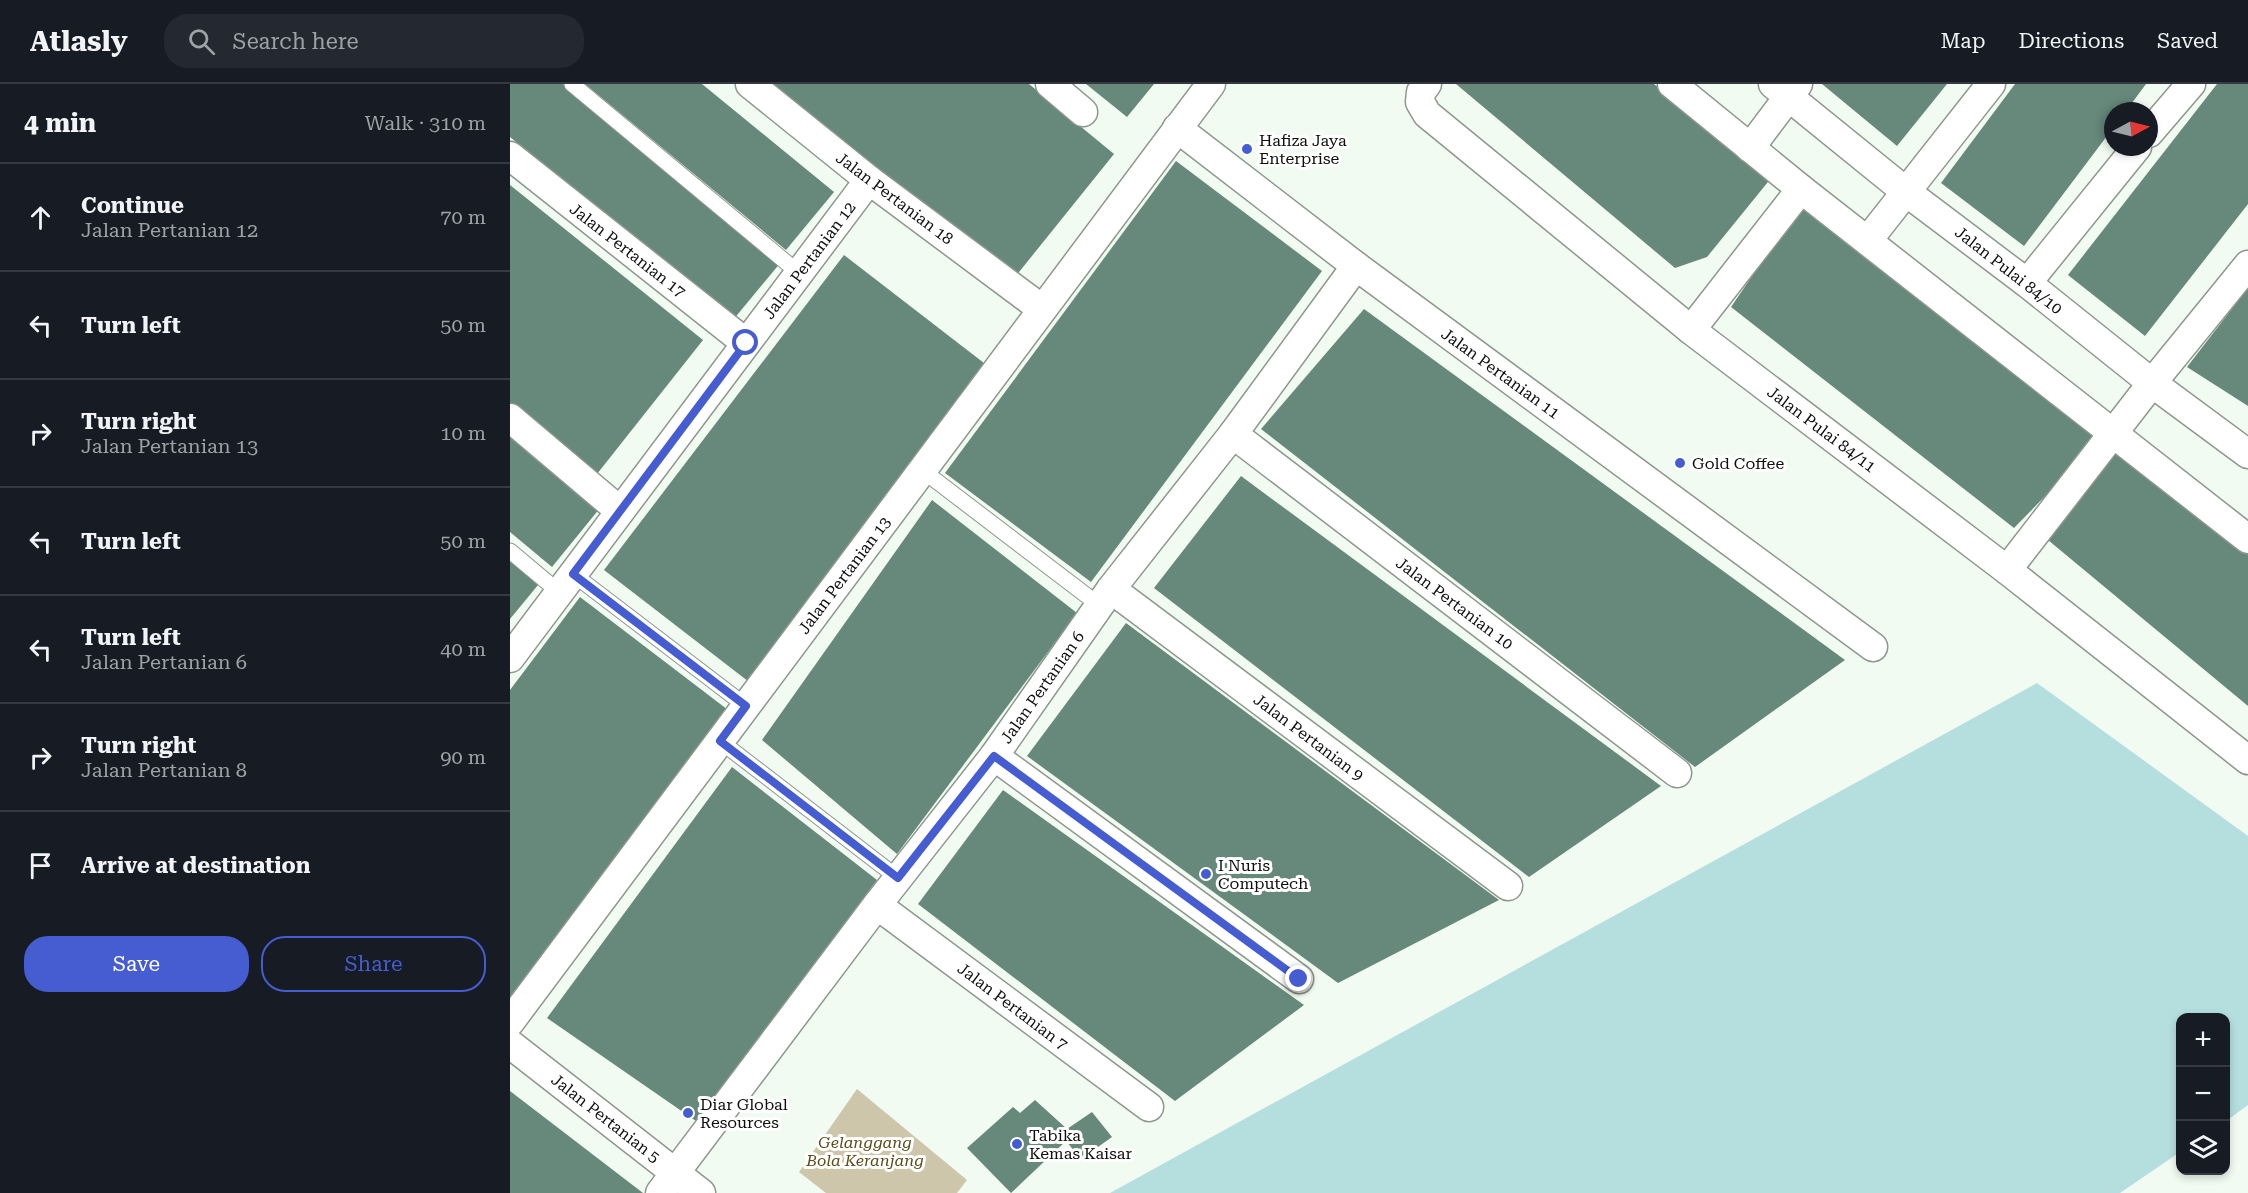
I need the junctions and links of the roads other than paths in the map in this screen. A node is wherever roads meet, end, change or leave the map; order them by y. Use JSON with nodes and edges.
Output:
{"nodes":[{"id":1,"x":572,"y":84,"type":"edge"},
{"id":2,"x":750,"y":84,"type":"edge"},
{"id":3,"x":1050,"y":84,"type":"edge"},
{"id":4,"x":1211,"y":84,"type":"edge"},
{"id":5,"x":1427,"y":84,"type":"edge"},
{"id":6,"x":1672,"y":84,"type":"edge"},
{"id":7,"x":1991,"y":84,"type":"edge"},
{"id":8,"x":2191,"y":84,"type":"edge"},
{"id":9,"x":1786,"y":88,"type":"edge"},
{"id":10,"x":1083,"y":112,"type":"dead end"},
{"id":11,"x":2158,"y":122,"type":"edge"},
{"id":12,"x":1177,"y":128,"type":"junction"},
{"id":13,"x":1750,"y":148,"type":"junction"},
{"id":14,"x":510,"y":156,"type":"edge"},
{"id":15,"x":2130,"y":156,"type":"edge"},
{"id":16,"x":869,"y":180,"type":"junction"},
{"id":17,"x":1801,"y":189,"type":"junction"},
{"id":18,"x":1905,"y":191,"type":"junction"},
{"id":19,"x":1868,"y":240,"type":"junction"},
{"id":20,"x":2248,"y":265,"type":"edge"},
{"id":21,"x":1356,"y":266,"type":"junction"},
{"id":22,"x":800,"y":273,"type":"junction"},
{"id":23,"x":2027,"y":283,"type":"junction"},
{"id":24,"x":1042,"y":309,"type":"junction"},
{"id":25,"x":1691,"y":330,"type":"junction"},
{"id":26,"x":746,"y":343,"type":"junction"},
{"id":27,"x":2152,"y":383,"type":"junction"},
{"id":28,"x":510,"y":418,"type":"edge"},
{"id":29,"x":2114,"y":433,"type":"junction"},
{"id":30,"x":1233,"y":434,"type":"junction"},
{"id":31,"x":2248,"y":454,"type":"edge"},
{"id":32,"x":922,"y":470,"type":"junction"},
{"id":33,"x":620,"y":511,"type":"junction"},
{"id":34,"x":2248,"y":539,"type":"edge"},
{"id":35,"x":510,"y":551,"type":"edge"},
{"id":36,"x":2007,"y":570,"type":"junction"},
{"id":37,"x":566,"y":583,"type":"junction"},
{"id":38,"x":1105,"y":597,"type":"junction"},
{"id":39,"x":1873,"y":647,"type":"dead end"},
{"id":40,"x":510,"y":658,"type":"edge"},
{"id":41,"x":746,"y":706,"type":"junction"},
{"id":42,"x":720,"y":741,"type":"junction"},
{"id":43,"x":994,"y":756,"type":"junction"},
{"id":44,"x":2248,"y":760,"type":"edge"},
{"id":45,"x":1677,"y":773,"type":"dead end"},
{"id":46,"x":898,"y":878,"type":"junction"},
{"id":47,"x":1508,"y":886,"type":"dead end"},
{"id":48,"x":877,"y":905,"type":"junction"},
{"id":49,"x":1299,"y":979,"type":"dead end"},
{"id":50,"x":510,"y":1023,"type":"edge"},
{"id":51,"x":510,"y":1044,"type":"edge"},
{"id":52,"x":1149,"y":1107,"type":"dead end"},
{"id":53,"x":667,"y":1183,"type":"edge"},
{"id":54,"x":701,"y":1193,"type":"edge"}],
"edges":[{"from":1,"to":22,"type":"lane"},
{"from":2,"to":16,"type":"street","name":"Jalan Pertanian 18"},
{"from":3,"to":10,"type":"street"},
{"from":4,"to":12,"type":"street"},
{"from":5,"to":25,"type":"street","name":"Jalan Pulai 84/11"},
{"from":6,"to":13,"type":"street"},
{"from":7,"to":18,"type":"street"},
{"from":8,"to":11,"type":"street"},
{"from":9,"to":13,"type":"street"},
{"from":9,"to":18,"type":"street","name":"Jalan Pulai 84/10"},
{"from":12,"to":21,"type":"street","name":"Jalan Pertanian 11"},
{"from":12,"to":24,"type":"street","name":"Jalan Pertanian 13"},
{"from":13,"to":17,"type":"street"},
{"from":14,"to":26,"type":"street","name":"Jalan Pertanian 17"},
{"from":15,"to":23,"type":"street"},
{"from":16,"to":22,"type":"street","name":"Jalan Pertanian 12"},
{"from":16,"to":24,"type":"street","name":"Jalan Pertanian 18"},
{"from":17,"to":19,"type":"street"},
{"from":17,"to":25,"type":"street"},
{"from":18,"to":19,"type":"street"},
{"from":18,"to":23,"type":"street","name":"Jalan Pulai 84/10"},
{"from":19,"to":29,"type":"street"},
{"from":20,"to":27,"type":"street"},
{"from":21,"to":30,"type":"street","name":"Jalan Pertanian 6"},
{"from":21,"to":39,"type":"street","name":"Jalan Pertanian 11"},
{"from":22,"to":26,"type":"street","name":"Jalan Pertanian 12"},
{"from":23,"to":27,"type":"street","name":"Jalan Pulai 84/10"},
{"from":24,"to":32,"type":"street","name":"Jalan Pertanian 13"},
{"from":25,"to":36,"type":"street","name":"Jalan Pulai 84/11"},
{"from":26,"to":33,"type":"street","name":"Jalan Pertanian 12"},
{"from":27,"to":29,"type":"street"},
{"from":27,"to":31,"type":"street","name":"Jalan Pulai 84/10"},
{"from":28,"to":33,"type":"street"},
{"from":29,"to":34,"type":"street"},
{"from":29,"to":36,"type":"street"},
{"from":30,"to":38,"type":"street","name":"Jalan Pertanian 6"},
{"from":30,"to":45,"type":"street","name":"Jalan Pertanian 10"},
{"from":32,"to":38,"type":"lane"},
{"from":32,"to":41,"type":"street","name":"Jalan Pertanian 13"},
{"from":33,"to":37,"type":"street","name":"Jalan Pertanian 12"},
{"from":35,"to":37,"type":"lane"},
{"from":36,"to":44,"type":"street","name":"Jalan Pulai 84/11"},
{"from":37,"to":40,"type":"street","name":"Jalan Pertanian 12"},
{"from":37,"to":41,"type":"lane"},
{"from":38,"to":43,"type":"street","name":"Jalan Pertanian 6"},
{"from":38,"to":47,"type":"street","name":"Jalan Pertanian 9"},
{"from":41,"to":42,"type":"street","name":"Jalan Pertanian 13"},
{"from":42,"to":46,"type":"lane"},
{"from":42,"to":50,"type":"street","name":"Jalan Pertanian 13"},
{"from":43,"to":46,"type":"street","name":"Jalan Pertanian 6"},
{"from":43,"to":49,"type":"street"},
{"from":46,"to":48,"type":"street","name":"Jalan Pertanian 6"},
{"from":48,"to":52,"type":"street","name":"Jalan Pertanian 7"},
{"from":48,"to":53,"type":"street","name":"Jalan Pertanian 6"},
{"from":51,"to":53,"type":"street","name":"Jalan Pertanian 5"},
{"from":53,"to":54,"type":"street","name":"Jalan Pertanian 5"}]}
